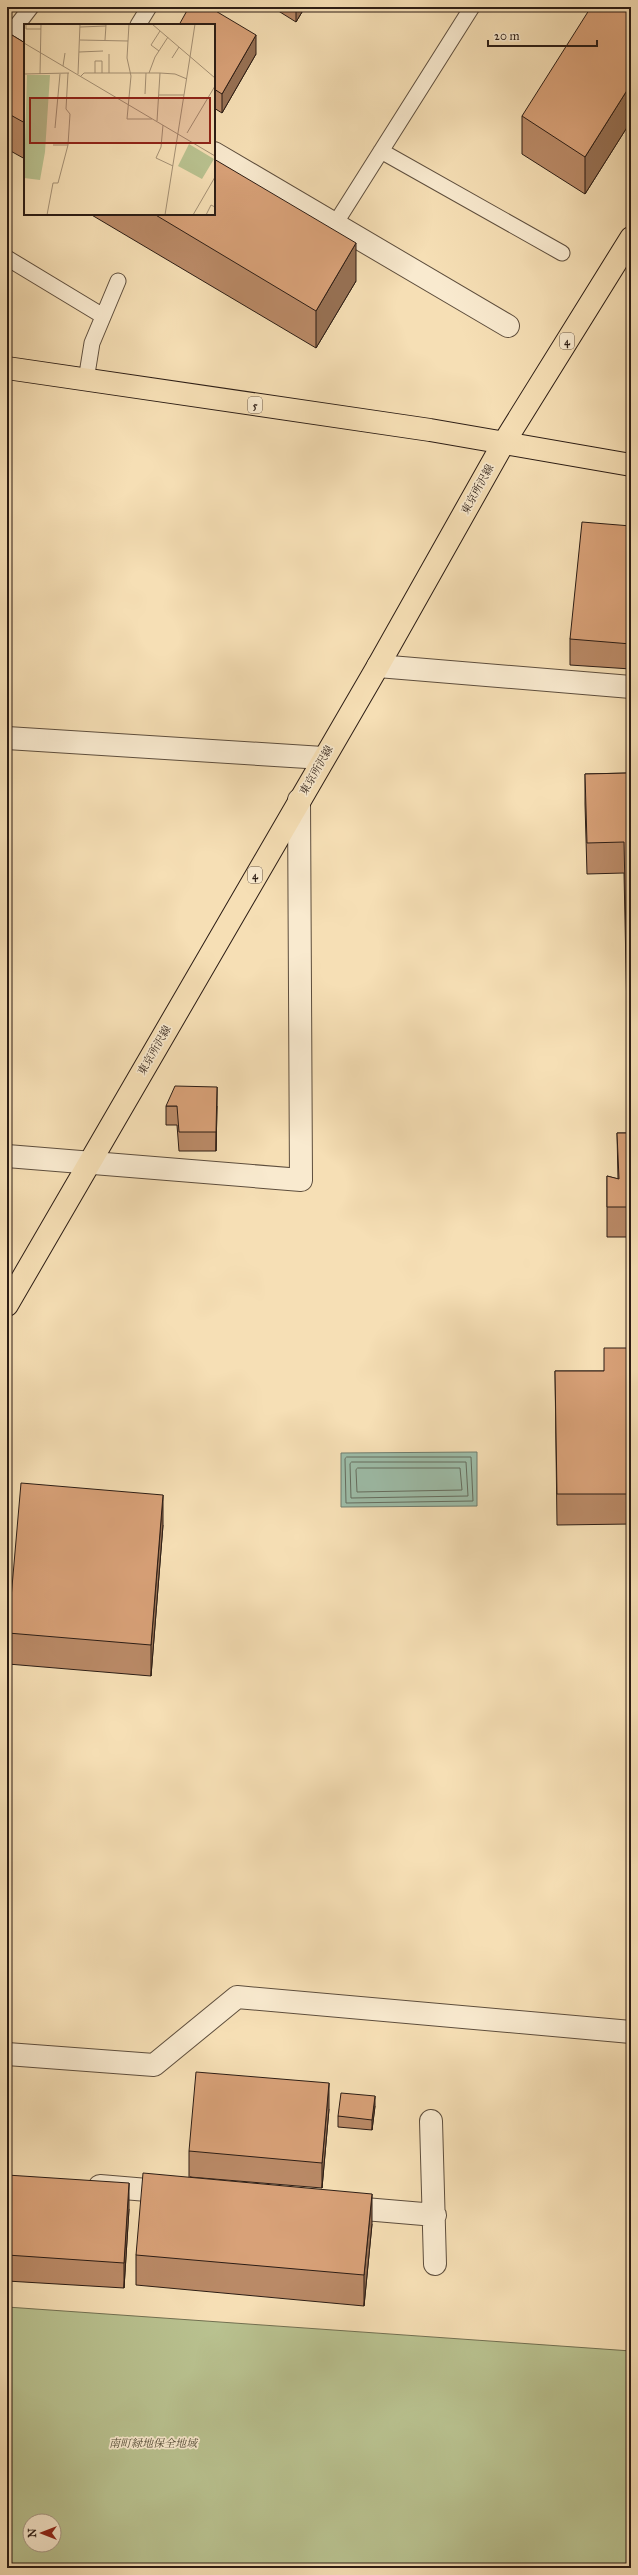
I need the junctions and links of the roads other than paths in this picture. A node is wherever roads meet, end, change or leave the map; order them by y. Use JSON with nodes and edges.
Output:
{"nodes":[{"id":1,"x":31,"y":7,"type":"edge"},
{"id":2,"x":149,"y":7,"type":"edge"},
{"id":3,"x":472,"y":7,"type":"edge"},
{"id":4,"x":139,"y":24,"type":"edge"},
{"id":5,"x":14,"y":35,"type":"edge"},
{"id":6,"x":381,"y":151,"type":"junction"},
{"id":7,"x":215,"y":154,"type":"edge"},
{"id":8,"x":335,"y":224,"type":"junction"},
{"id":9,"x":631,"y":238,"type":"edge"},
{"id":10,"x":562,"y":253,"type":"dead end"},
{"id":11,"x":7,"y":258,"type":"edge"},
{"id":12,"x":118,"y":281,"type":"dead end"},
{"id":13,"x":103,"y":316,"type":"junction"},
{"id":14,"x":508,"y":326,"type":"dead end"},
{"id":15,"x":7,"y":368,"type":"edge"},
{"id":16,"x":86,"y":380,"type":"junction"},
{"id":17,"x":503,"y":444,"type":"junction"},
{"id":18,"x":631,"y":464,"type":"edge"},
{"id":19,"x":378,"y":666,"type":"junction"},
{"id":20,"x":631,"y":687,"type":"edge"},
{"id":21,"x":7,"y":738,"type":"edge"},
{"id":22,"x":323,"y":758,"type":"junction"},
{"id":23,"x":299,"y":800,"type":"junction"},
{"id":24,"x":7,"y":1156,"type":"edge"},
{"id":25,"x":90,"y":1162,"type":"junction"},
{"id":26,"x":7,"y":1305,"type":"edge"},
{"id":27,"x":631,"y":2032,"type":"edge"},
{"id":28,"x":7,"y":2054,"type":"edge"},
{"id":29,"x":431,"y":2121,"type":"dead end"},
{"id":30,"x":78,"y":2184,"type":"edge"},
{"id":31,"x":189,"y":2193,"type":"edge"},
{"id":32,"x":324,"y":2205,"type":"edge"},
{"id":33,"x":435,"y":2215,"type":"junction"},
{"id":34,"x":435,"y":2264,"type":"dead end"}],
"edges":[{"from":1,"to":5,"type":"lane"},
{"from":2,"to":4,"type":"lane"},
{"from":3,"to":6,"type":"lane"},
{"from":6,"to":8,"type":"lane"},
{"from":6,"to":10,"type":"lane"},
{"from":7,"to":8,"type":"street"},
{"from":8,"to":14,"type":"street"},
{"from":9,"to":17,"type":"main road","name":"東京所沢線","number":"4"},
{"from":11,"to":13,"type":"lane"},
{"from":12,"to":13,"type":"lane"},
{"from":13,"to":16,"type":"lane"},
{"from":15,"to":16,"type":"main road","number":"5"},
{"from":16,"to":17,"type":"main road","number":"5"},
{"from":17,"to":18,"type":"main road","number":"5"},
{"from":17,"to":19,"type":"main road","name":"東京所沢線","number":"4"},
{"from":19,"to":20,"type":"street"},
{"from":19,"to":22,"type":"main road","name":"東京所沢線","number":"4"},
{"from":21,"to":22,"type":"street"},
{"from":22,"to":23,"type":"main road","name":"東京所沢線","number":"4"},
{"from":23,"to":25,"type":"main road","name":"東京所沢線","number":"4"},
{"from":23,"to":25,"type":"street"},
{"from":24,"to":25,"type":"street"},
{"from":25,"to":26,"type":"main road","name":"東京所沢線","number":"4"},
{"from":27,"to":28,"type":"street"},
{"from":29,"to":33,"type":"street"},
{"from":30,"to":31,"type":"street"},
{"from":32,"to":33,"type":"street"},
{"from":33,"to":34,"type":"street"}]}
